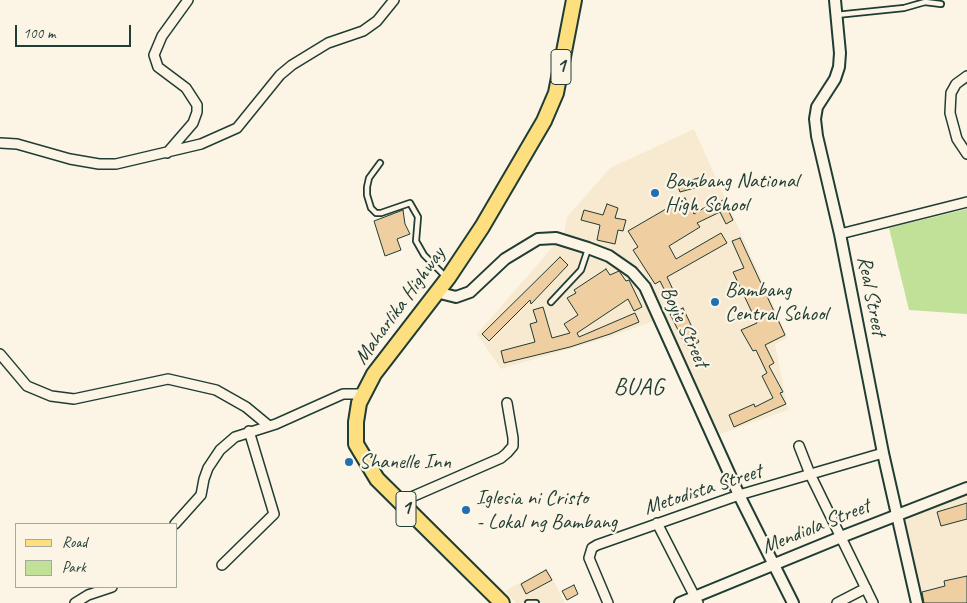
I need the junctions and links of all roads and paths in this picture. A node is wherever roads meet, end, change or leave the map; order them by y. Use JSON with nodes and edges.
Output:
{"nodes":[{"id":1,"x":188,"y":0,"type":"edge"},
{"id":2,"x":394,"y":0,"type":"edge"},
{"id":3,"x":574,"y":0,"type":"edge"},
{"id":4,"x":835,"y":0,"type":"edge"},
{"id":5,"x":941,"y":4,"type":"dead end"},
{"id":6,"x":836,"y":15,"type":"junction"},
{"id":7,"x":967,"y":76,"type":"edge"},
{"id":8,"x":3,"y":142,"type":"edge"},
{"id":9,"x":168,"y":152,"type":"junction"},
{"id":10,"x":967,"y":154,"type":"edge"},
{"id":11,"x":380,"y":163,"type":"dead end"},
{"id":12,"x":967,"y":202,"type":"edge"},
{"id":13,"x":840,"y":234,"type":"junction"},
{"id":14,"x":588,"y":248,"type":"junction"},
{"id":15,"x":448,"y":278,"type":"junction"},
{"id":16,"x":436,"y":292,"type":"junction"},
{"id":17,"x":551,"y":302,"type":"dead end"},
{"id":18,"x":0,"y":354,"type":"edge"},
{"id":19,"x":364,"y":394,"type":"junction"},
{"id":20,"x":507,"y":403,"type":"dead end"},
{"id":21,"x":269,"y":426,"type":"junction"},
{"id":22,"x":249,"y":431,"type":"junction"},
{"id":23,"x":799,"y":446,"type":"dead end"},
{"id":24,"x":883,"y":452,"type":"junction"},
{"id":25,"x":810,"y":474,"type":"junction"},
{"id":26,"x":967,"y":488,"type":"edge"},
{"id":27,"x":739,"y":494,"type":"junction"},
{"id":28,"x":400,"y":502,"type":"junction"},
{"id":29,"x":899,"y":514,"type":"junction"},
{"id":30,"x":176,"y":523,"type":"edge"},
{"id":31,"x":657,"y":523,"type":"junction"},
{"id":32,"x":841,"y":537,"type":"junction"},
{"id":33,"x":222,"y":564,"type":"dead end"},
{"id":34,"x":773,"y":564,"type":"junction"},
{"id":35,"x":109,"y":588,"type":"edge"},
{"id":36,"x":866,"y":588,"type":"junction"},
{"id":37,"x":696,"y":600,"type":"edge"},
{"id":38,"x":75,"y":603,"type":"edge"},
{"id":39,"x":502,"y":603,"type":"edge"},
{"id":40,"x":528,"y":603,"type":"edge"},
{"id":41,"x":536,"y":603,"type":"edge"},
{"id":42,"x":608,"y":603,"type":"edge"},
{"id":43,"x":680,"y":603,"type":"edge"},
{"id":44,"x":793,"y":603,"type":"edge"},
{"id":45,"x":837,"y":603,"type":"edge"},
{"id":46,"x":873,"y":603,"type":"edge"},
{"id":47,"x":917,"y":603,"type":"edge"}],
"edges":[{"from":1,"to":9,"type":"street"},
{"from":2,"to":9,"type":"street"},
{"from":3,"to":15,"type":"main road","name":"Maharlika Highway","number":"1"},
{"from":4,"to":6,"type":"street","name":"Real Street"},
{"from":5,"to":6,"type":"lane"},
{"from":6,"to":13,"type":"street","name":"Real Street"},
{"from":7,"to":10,"type":"street"},
{"from":8,"to":9,"type":"street"},
{"from":11,"to":15,"type":"lane"},
{"from":12,"to":13,"type":"street"},
{"from":13,"to":24,"type":"street","name":"Real Street"},
{"from":14,"to":16,"type":"street","name":"Boyie Street"},
{"from":14,"to":17,"type":"lane"},
{"from":14,"to":27,"type":"street","name":"Boyie Street"},
{"from":15,"to":16,"type":"main road","name":"Maharlika Highway","number":"1"},
{"from":16,"to":19,"type":"main road","name":"Maharlika Highway","number":"1"},
{"from":18,"to":21,"type":"street"},
{"from":19,"to":21,"type":"street"},
{"from":19,"to":28,"type":"main road","name":"Maharlika Highway","number":"1"},
{"from":20,"to":28,"type":"street"},
{"from":21,"to":22,"type":"street"},
{"from":22,"to":30,"type":"street"},
{"from":22,"to":33,"type":"street"},
{"from":23,"to":25,"type":"street"},
{"from":24,"to":25,"type":"street","name":"Metodista Street"},
{"from":24,"to":29,"type":"street","name":"Real Street"},
{"from":25,"to":27,"type":"street","name":"Metodista Street"},
{"from":25,"to":32,"type":"street"},
{"from":26,"to":29,"type":"street","name":"Mendiola Street"},
{"from":27,"to":31,"type":"street","name":"Metodista Street"},
{"from":27,"to":34,"type":"street","name":"Boyie Street"},
{"from":28,"to":39,"type":"main road","name":"Maharlika Highway","number":"1"},
{"from":29,"to":32,"type":"street","name":"Mendiola Street"},
{"from":29,"to":47,"type":"street","name":"Real Street"},
{"from":31,"to":37,"type":"street"},
{"from":31,"to":42,"type":"street","name":"Metodista Street"},
{"from":32,"to":34,"type":"street","name":"Mendiola Street"},
{"from":32,"to":36,"type":"street"},
{"from":34,"to":37,"type":"street","name":"Mendiola Street"},
{"from":34,"to":44,"type":"street","name":"Boyie Street"},
{"from":35,"to":38,"type":"street"},
{"from":36,"to":45,"type":"street"},
{"from":36,"to":46,"type":"street"},
{"from":37,"to":43,"type":"street","name":"Mendiola Street"},
{"from":40,"to":41,"type":"lane"}]}
